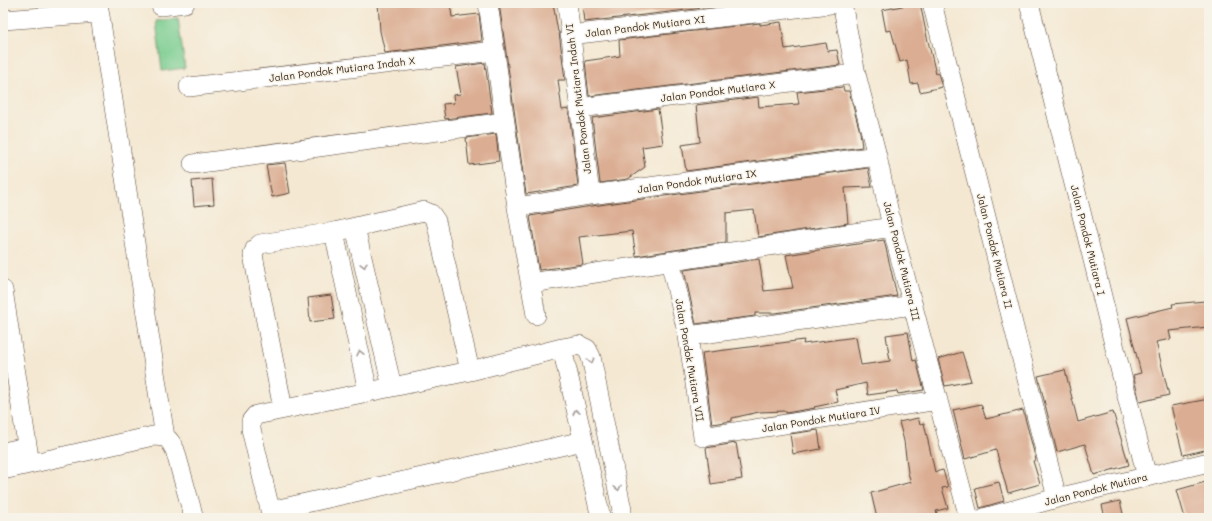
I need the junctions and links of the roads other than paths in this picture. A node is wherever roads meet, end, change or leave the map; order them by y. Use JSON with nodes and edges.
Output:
{"nodes":[{"id":1,"x":185,"y":3,"type":"edge"},
{"id":2,"x":488,"y":3,"type":"edge"},
{"id":3,"x":567,"y":3,"type":"edge"},
{"id":4,"x":841,"y":3,"type":"edge"},
{"id":5,"x":932,"y":3,"type":"edge"},
{"id":6,"x":1029,"y":3,"type":"edge"},
{"id":7,"x":162,"y":6,"type":"dead end"},
{"id":8,"x":99,"y":8,"type":"edge"},
{"id":9,"x":3,"y":20,"type":"edge"},
{"id":10,"x":570,"y":35,"type":"junction"},
{"id":11,"x":495,"y":51,"type":"junction"},
{"id":12,"x":856,"y":74,"type":"junction"},
{"id":13,"x":189,"y":86,"type":"dead end"},
{"id":14,"x":579,"y":108,"type":"junction"},
{"id":15,"x":505,"y":122,"type":"junction"},
{"id":16,"x":877,"y":156,"type":"junction"},
{"id":17,"x":193,"y":164,"type":"dead end"},
{"id":18,"x":590,"y":195,"type":"junction"},
{"id":19,"x":517,"y":207,"type":"junction"},
{"id":20,"x":355,"y":227,"type":"junction"},
{"id":21,"x":892,"y":227,"type":"junction"},
{"id":22,"x":334,"y":232,"type":"junction"},
{"id":23,"x":670,"y":261,"type":"junction"},
{"id":24,"x":531,"y":283,"type":"junction"},
{"id":25,"x":3,"y":290,"type":"edge"},
{"id":26,"x":913,"y":305,"type":"junction"},
{"id":27,"x":536,"y":315,"type":"dead end"},
{"id":28,"x":688,"y":336,"type":"junction"},
{"id":29,"x":562,"y":348,"type":"junction"},
{"id":30,"x":470,"y":371,"type":"junction"},
{"id":31,"x":392,"y":387,"type":"junction"},
{"id":32,"x":368,"y":392,"type":"junction"},
{"id":33,"x":938,"y":400,"type":"junction"},
{"id":34,"x":283,"y":409,"type":"junction"},
{"id":35,"x":164,"y":437,"type":"junction"},
{"id":36,"x":704,"y":437,"type":"joint"},
{"id":37,"x":583,"y":441,"type":"junction"},
{"id":38,"x":3,"y":452,"type":"edge"},
{"id":39,"x":28,"y":455,"type":"junction"},
{"id":40,"x":1209,"y":462,"type":"edge"},
{"id":41,"x":3,"y":470,"type":"edge"},
{"id":42,"x":1147,"y":477,"type":"junction"},
{"id":43,"x":1057,"y":498,"type":"junction"},
{"id":44,"x":271,"y":515,"type":"edge"},
{"id":45,"x":194,"y":518,"type":"edge"},
{"id":46,"x":601,"y":518,"type":"edge"},
{"id":47,"x":620,"y":518,"type":"edge"},
{"id":48,"x":969,"y":518,"type":"edge"},
{"id":49,"x":984,"y":518,"type":"edge"}],
"edges":[{"from":1,"to":7,"type":"street"},
{"from":2,"to":11,"type":"street"},
{"from":3,"to":10,"type":"street","name":"Jalan Pondok Mutiara Indah VI"},
{"from":4,"to":10,"type":"street","name":"Jalan Pandok Mutiara XI"},
{"from":4,"to":12,"type":"street","name":"Jalan Pondok Mutiara III"},
{"from":5,"to":43,"type":"street","name":"Jalan Pondok Mutiara II"},
{"from":6,"to":42,"type":"street","name":"Jalan Pondok Mutiara I"},
{"from":8,"to":9,"type":"street"},
{"from":8,"to":35,"type":"street"},
{"from":10,"to":14,"type":"street","name":"Jalan Pondok Mutiara Indah VI"},
{"from":11,"to":13,"type":"street","name":"Jalan Pondok Mutiara Indah X"},
{"from":11,"to":15,"type":"street"},
{"from":12,"to":14,"type":"street","name":"Jalan Pondok Mutiara X"},
{"from":12,"to":16,"type":"street","name":"Jalan Pondok Mutiara III"},
{"from":14,"to":18,"type":"street","name":"Jalan Pondok Mutiara Indah VI"},
{"from":15,"to":17,"type":"street"},
{"from":15,"to":19,"type":"street"},
{"from":16,"to":18,"type":"street","name":"Jalan Pondok Mutiara IX"},
{"from":16,"to":21,"type":"street","name":"Jalan Pondok Mutiara III"},
{"from":18,"to":19,"type":"street","name":"Jalan Pondok Mutiara IX"},
{"from":19,"to":24,"type":"street"},
{"from":20,"to":22,"type":"street"},
{"from":20,"to":30,"type":"street"},
{"from":20,"to":31,"type":"street","one_way":true},
{"from":21,"to":23,"type":"street"},
{"from":21,"to":26,"type":"street","name":"Jalan Pondok Mutiara III"},
{"from":32,"to":22,"type":"street","one_way":true},
{"from":22,"to":34,"type":"street"},
{"from":23,"to":24,"type":"street"},
{"from":23,"to":28,"type":"street","name":"Jalan Pondok Mutiara VII"},
{"from":24,"to":27,"type":"street"},
{"from":25,"to":39,"type":"street"},
{"from":26,"to":28,"type":"street"},
{"from":26,"to":33,"type":"street","name":"Jalan Pondok Mutiara III"},
{"from":28,"to":36,"type":"street","name":"Jalan Pondok Mutiara VII"},
{"from":29,"to":30,"type":"street"},
{"from":37,"to":29,"type":"street","one_way":true},
{"from":29,"to":47,"type":"street","one_way":true},
{"from":30,"to":31,"type":"street"},
{"from":31,"to":32,"type":"street"},
{"from":32,"to":34,"type":"street"},
{"from":33,"to":36,"type":"street","name":"Jalan Pondok Mutiara IV"},
{"from":33,"to":48,"type":"street","name":"Jalan Pondok Mutiara III"},
{"from":34,"to":44,"type":"street"},
{"from":35,"to":39,"type":"street"},
{"from":35,"to":45,"type":"street"},
{"from":37,"to":44,"type":"street"},
{"from":37,"to":46,"type":"street"},
{"from":38,"to":39,"type":"street"},
{"from":39,"to":41,"type":"street"},
{"from":40,"to":42,"type":"street","name":"Jalan Pondok Mutiara"},
{"from":42,"to":43,"type":"street","name":"Jalan Pondok Mutiara"},
{"from":43,"to":49,"type":"street","name":"Jalan Pondok Mutiara"}]}
